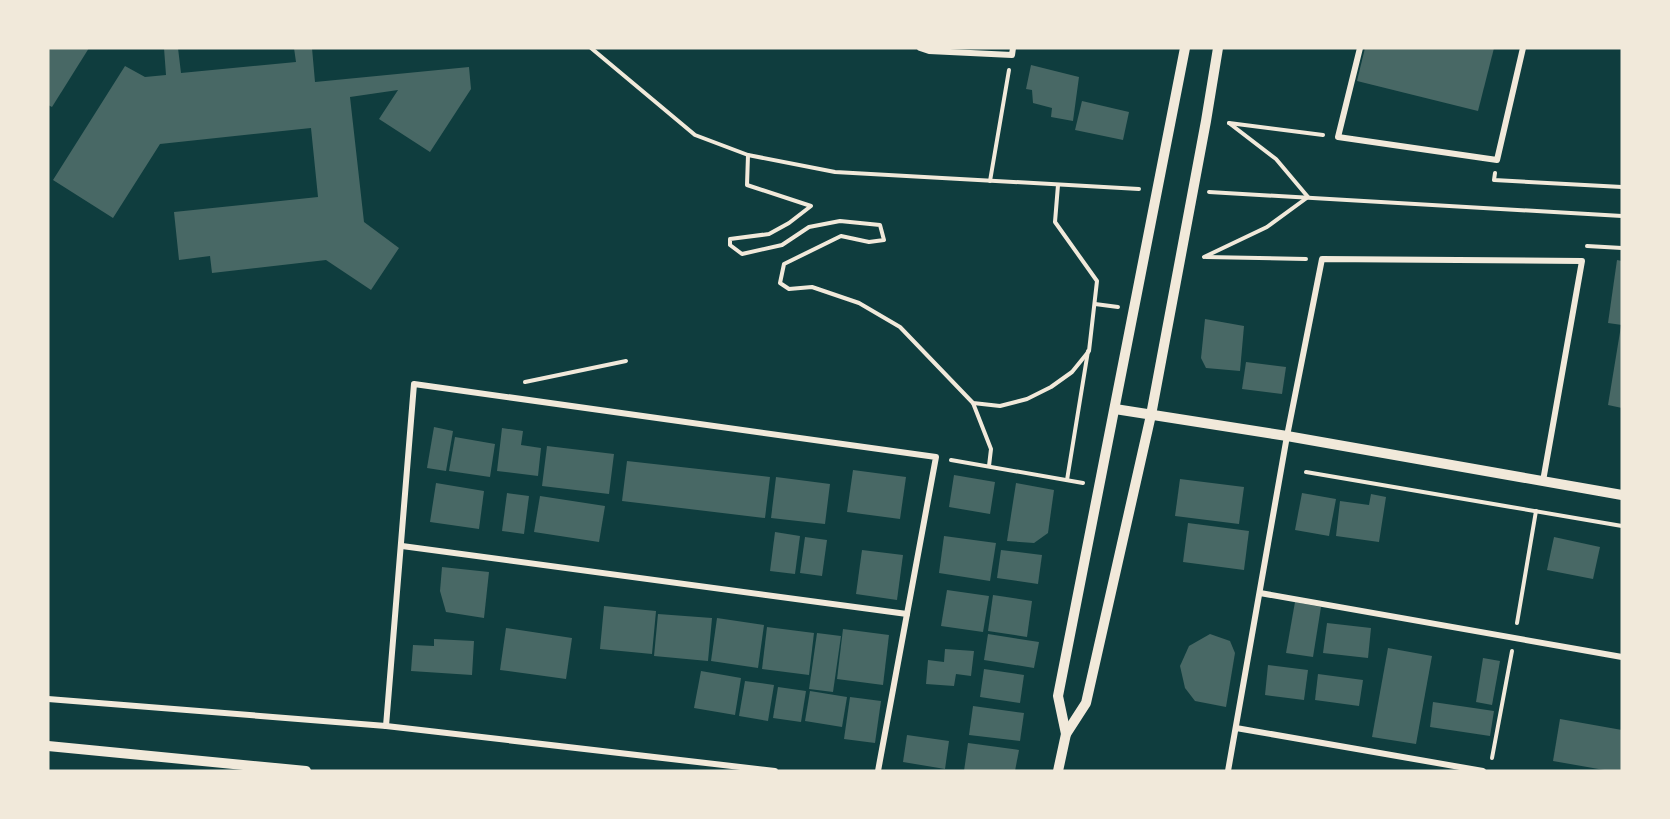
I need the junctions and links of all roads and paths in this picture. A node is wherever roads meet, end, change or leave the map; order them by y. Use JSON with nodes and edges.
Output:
{"nodes":[{"id":1,"x":591,"y":48,"type":"edge"},
{"id":2,"x":920,"y":48,"type":"edge"},
{"id":3,"x":1185,"y":48,"type":"edge"},
{"id":4,"x":1218,"y":48,"type":"edge"},
{"id":5,"x":1360,"y":48,"type":"edge"},
{"id":6,"x":1523,"y":48,"type":"edge"},
{"id":7,"x":1012,"y":52,"type":"edge"},
{"id":8,"x":1206,"y":121,"type":"junction"},
{"id":9,"x":1229,"y":123,"type":"junction"},
{"id":10,"x":1338,"y":137,"type":"junction"},
{"id":11,"x":1497,"y":160,"type":"junction"},
{"id":12,"x":990,"y":181,"type":"dead end"},
{"id":13,"x":1058,"y":185,"type":"dead end"},
{"id":14,"x":1622,"y":187,"type":"edge"},
{"id":15,"x":1622,"y":248,"type":"edge"},
{"id":16,"x":1322,"y":260,"type":"junction"},
{"id":17,"x":1582,"y":261,"type":"junction"},
{"id":18,"x":1089,"y":351,"type":"junction"},
{"id":19,"x":626,"y":361,"type":"dead end"},
{"id":20,"x":493,"y":395,"type":"junction"},
{"id":21,"x":973,"y":403,"type":"junction"},
{"id":22,"x":1115,"y":409,"type":"junction"},
{"id":23,"x":1151,"y":415,"type":"junction"},
{"id":24,"x":1287,"y":436,"type":"junction"},
{"id":25,"x":936,"y":457,"type":"junction"},
{"id":26,"x":989,"y":466,"type":"junction"},
{"id":27,"x":1306,"y":472,"type":"dead end"},
{"id":28,"x":1067,"y":480,"type":"junction"},
{"id":29,"x":1543,"y":481,"type":"junction"},
{"id":30,"x":1100,"y":486,"type":"junction"},
{"id":31,"x":1622,"y":495,"type":"edge"},
{"id":32,"x":1622,"y":526,"type":"edge"},
{"id":33,"x":402,"y":546,"type":"junction"},
{"id":34,"x":1260,"y":593,"type":"junction"},
{"id":35,"x":907,"y":614,"type":"junction"},
{"id":36,"x":1622,"y":657,"type":"edge"},
{"id":37,"x":48,"y":699,"type":"edge"},
{"id":38,"x":386,"y":726,"type":"junction"},
{"id":39,"x":1236,"y":728,"type":"junction"},
{"id":40,"x":1066,"y":734,"type":"junction"},
{"id":41,"x":48,"y":746,"type":"edge"},
{"id":42,"x":306,"y":771,"type":"edge"},
{"id":43,"x":775,"y":771,"type":"edge"},
{"id":44,"x":878,"y":771,"type":"edge"},
{"id":45,"x":1058,"y":771,"type":"edge"},
{"id":46,"x":1228,"y":771,"type":"edge"},
{"id":47,"x":1483,"y":771,"type":"edge"}],
"edges":[{"from":1,"to":21,"type":"path"},
{"from":2,"to":7,"type":"street"},
{"from":3,"to":22,"type":"street"},
{"from":4,"to":8,"type":"street"},
{"from":5,"to":10,"type":"street"},
{"from":6,"to":11,"type":"street"},
{"from":7,"to":12,"type":"path"},
{"from":8,"to":9,"type":"path"},
{"from":8,"to":23,"type":"street"},
{"from":9,"to":10,"type":"path"},
{"from":9,"to":16,"type":"path"},
{"from":10,"to":11,"type":"street"},
{"from":11,"to":14,"type":"path"},
{"from":13,"to":18,"type":"path"},
{"from":15,"to":17,"type":"path"},
{"from":16,"to":17,"type":"street"},
{"from":16,"to":24,"type":"street"},
{"from":17,"to":29,"type":"street"},
{"from":18,"to":21,"type":"path"},
{"from":18,"to":28,"type":"path"},
{"from":19,"to":20,"type":"path"},
{"from":20,"to":25,"type":"street"},
{"from":20,"to":33,"type":"street"},
{"from":21,"to":26,"type":"path"},
{"from":22,"to":23,"type":"street"},
{"from":22,"to":30,"type":"street"},
{"from":23,"to":24,"type":"street"},
{"from":23,"to":40,"type":"street"},
{"from":24,"to":29,"type":"street"},
{"from":24,"to":34,"type":"street"},
{"from":25,"to":26,"type":"path"},
{"from":25,"to":35,"type":"street"},
{"from":26,"to":28,"type":"path"},
{"from":27,"to":32,"type":"path"},
{"from":28,"to":30,"type":"path"},
{"from":29,"to":31,"type":"street"},
{"from":30,"to":40,"type":"street"},
{"from":33,"to":35,"type":"street"},
{"from":33,"to":38,"type":"street"},
{"from":34,"to":36,"type":"street"},
{"from":34,"to":39,"type":"street"},
{"from":35,"to":44,"type":"street"},
{"from":37,"to":38,"type":"street"},
{"from":38,"to":43,"type":"street"},
{"from":39,"to":46,"type":"street"},
{"from":39,"to":47,"type":"street"},
{"from":40,"to":45,"type":"street"},
{"from":41,"to":42,"type":"street"}]}
